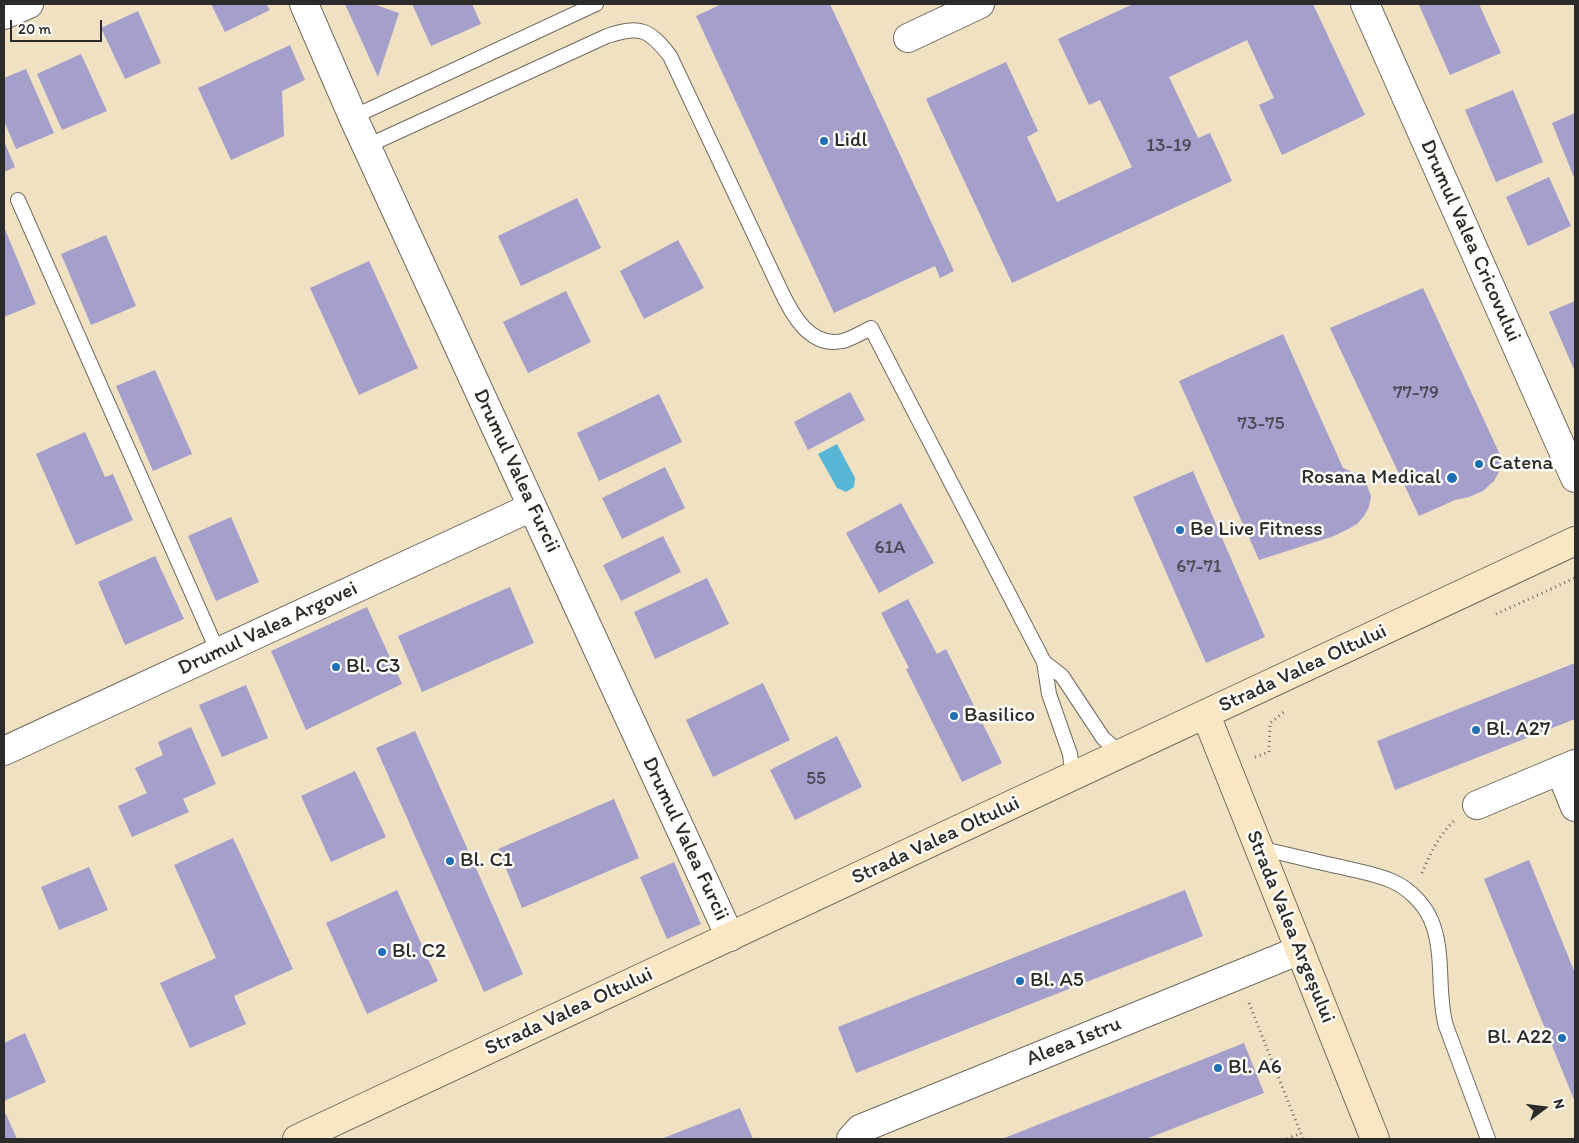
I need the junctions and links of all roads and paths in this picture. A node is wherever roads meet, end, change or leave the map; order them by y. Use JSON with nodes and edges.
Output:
{"nodes":[{"id":1,"x":29,"y":4,"type":"edge"},
{"id":2,"x":304,"y":4,"type":"edge"},
{"id":3,"x":596,"y":4,"type":"edge"},
{"id":4,"x":980,"y":4,"type":"edge"},
{"id":5,"x":1365,"y":4,"type":"edge"},
{"id":6,"x":4,"y":15,"type":"edge"},
{"id":7,"x":908,"y":38,"type":"dead end"},
{"id":8,"x":353,"y":117,"type":"junction"},
{"id":9,"x":367,"y":146,"type":"junction"},
{"id":10,"x":18,"y":200,"type":"dead end"},
{"id":11,"x":1575,"y":478,"type":"edge"},
{"id":12,"x":532,"y":507,"type":"junction"},
{"id":13,"x":1575,"y":541,"type":"edge"},
{"id":14,"x":1575,"y":578,"type":"edge"},
{"id":15,"x":1494,"y":614,"type":"dead end"},
{"id":16,"x":218,"y":652,"type":"junction"},
{"id":17,"x":1044,"y":662,"type":"junction"},
{"id":18,"x":1290,"y":707,"type":"dead end"},
{"id":19,"x":1206,"y":715,"type":"junction"},
{"id":20,"x":4,"y":751,"type":"edge"},
{"id":21,"x":1121,"y":754,"type":"junction"},
{"id":22,"x":1568,"y":767,"type":"edge"},
{"id":23,"x":1227,"y":768,"type":"junction"},
{"id":24,"x":1073,"y":777,"type":"junction"},
{"id":25,"x":1477,"y":805,"type":"joint"},
{"id":26,"x":1575,"y":807,"type":"edge"},
{"id":27,"x":1259,"y":848,"type":"junction"},
{"id":28,"x":1412,"y":894,"type":"junction"},
{"id":29,"x":730,"y":937,"type":"junction"},
{"id":30,"x":1300,"y":950,"type":"junction"},
{"id":31,"x":1237,"y":975,"type":"junction"},
{"id":32,"x":1301,"y":1134,"type":"junction"},
{"id":33,"x":297,"y":1139,"type":"edge"},
{"id":34,"x":851,"y":1139,"type":"edge"},
{"id":35,"x":1288,"y":1139,"type":"edge"},
{"id":36,"x":1304,"y":1139,"type":"edge"},
{"id":37,"x":1375,"y":1139,"type":"edge"},
{"id":38,"x":1488,"y":1139,"type":"edge"}],
"edges":[{"from":1,"to":6,"type":"street"},
{"from":2,"to":8,"type":"street","name":"Drumul Valea Furcii"},
{"from":3,"to":8,"type":"lane"},
{"from":4,"to":7,"type":"street"},
{"from":5,"to":11,"type":"street","name":"Drumul Valea Cricovului"},
{"from":8,"to":9,"type":"street","name":"Drumul Valea Furcii"},
{"from":9,"to":12,"type":"street","name":"Drumul Valea Furcii"},
{"from":9,"to":17,"type":"lane"},
{"from":10,"to":16,"type":"lane"},
{"from":12,"to":16,"type":"street","name":"Drumul Valea Argovei"},
{"from":12,"to":29,"type":"street","name":"Drumul Valea Furcii"},
{"from":13,"to":19,"type":"main road","name":"Strada Valea Oltului"},
{"from":14,"to":15,"type":"path"},
{"from":16,"to":20,"type":"street","name":"Drumul Valea Argovei"},
{"from":17,"to":21,"type":"lane"},
{"from":17,"to":24,"type":"lane"},
{"from":18,"to":23,"type":"path"},
{"from":19,"to":21,"type":"main road","name":"Strada Valea Oltului"},
{"from":19,"to":23,"type":"main road","name":"Strada Valea Argeșului"},
{"from":21,"to":24,"type":"main road","name":"Strada Valea Oltului"},
{"from":22,"to":25,"type":"street"},
{"from":22,"to":26,"type":"street"},
{"from":23,"to":27,"type":"main road","name":"Strada Valea Argeșului"},
{"from":24,"to":29,"type":"main road","name":"Strada Valea Oltului"},
{"from":25,"to":28,"type":"path"},
{"from":27,"to":28,"type":"lane"},
{"from":27,"to":30,"type":"main road","name":"Strada Valea Argeșului"},
{"from":28,"to":38,"type":"lane"},
{"from":29,"to":33,"type":"main road","name":"Strada Valea Oltului"},
{"from":30,"to":31,"type":"street","name":"Aleea Istru"},
{"from":30,"to":37,"type":"main road","name":"Strada Valea Argeșului"},
{"from":31,"to":32,"type":"path"},
{"from":31,"to":34,"type":"street","name":"Aleea Istru"},
{"from":32,"to":35,"type":"path"},
{"from":32,"to":36,"type":"path"}]}
